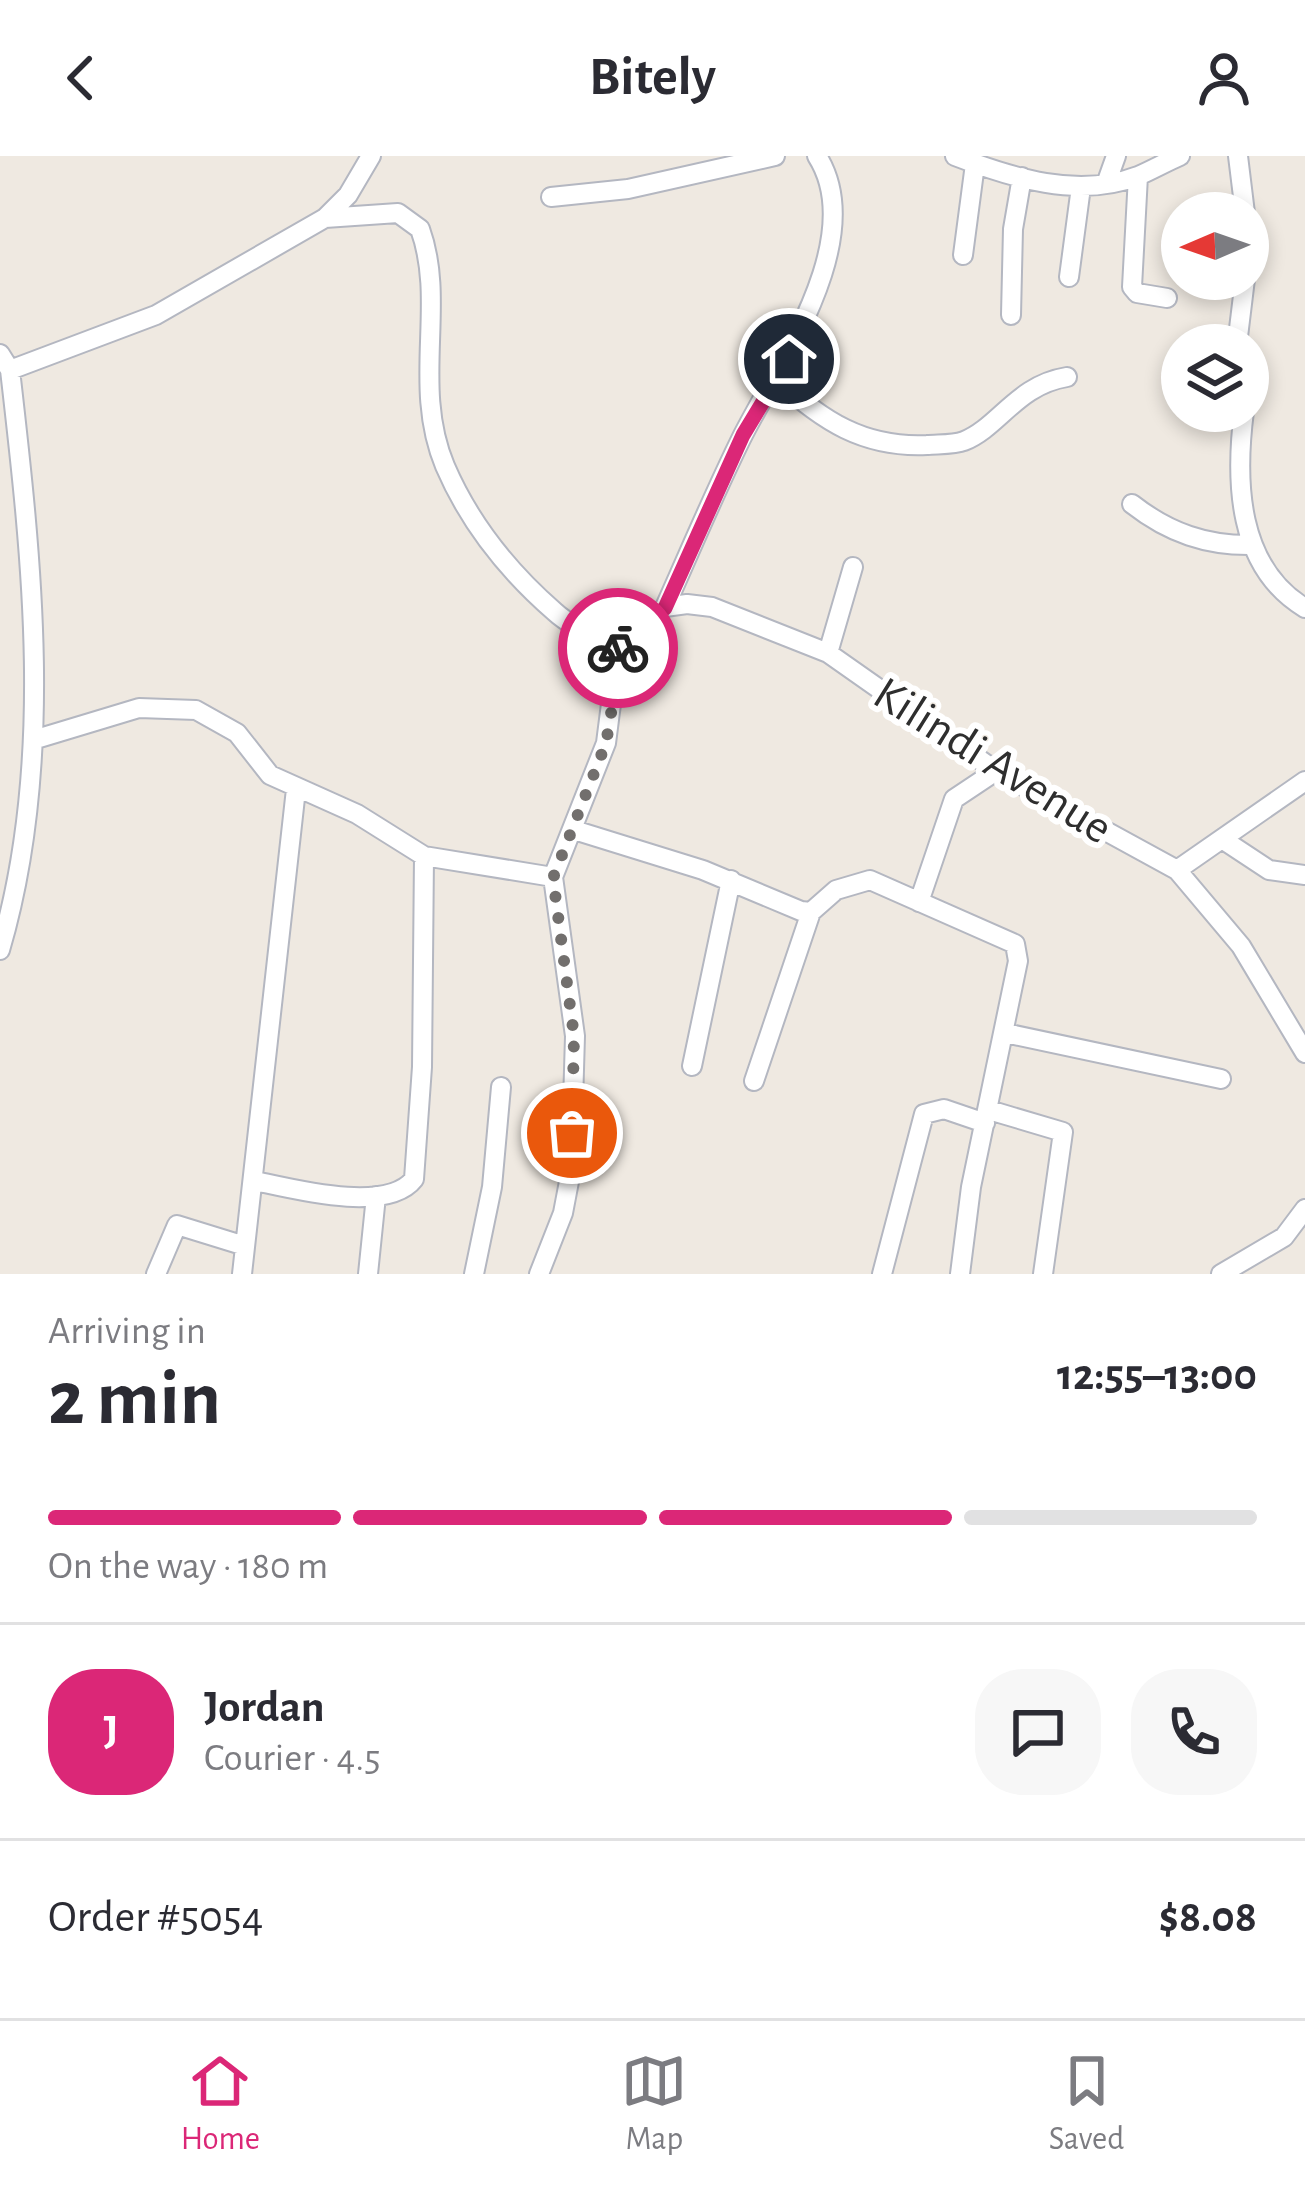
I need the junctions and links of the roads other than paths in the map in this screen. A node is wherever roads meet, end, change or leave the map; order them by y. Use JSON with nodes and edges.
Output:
{"nodes":[{"id":1,"x":371,"y":156,"type":"edge"},
{"id":2,"x":775,"y":156,"type":"edge"},
{"id":3,"x":817,"y":156,"type":"edge"},
{"id":4,"x":956,"y":156,"type":"edge"},
{"id":5,"x":1116,"y":156,"type":"edge"},
{"id":6,"x":1180,"y":156,"type":"edge"},
{"id":7,"x":1238,"y":156,"type":"edge"},
{"id":8,"x":975,"y":164,"type":"junction"},
{"id":9,"x":1013,"y":169,"type":"edge"},
{"id":10,"x":1138,"y":176,"type":"junction"},
{"id":11,"x":1106,"y":184,"type":"junction"},
{"id":12,"x":1081,"y":187,"type":"junction"},
{"id":13,"x":1242,"y":192,"type":"edge"},
{"id":14,"x":551,"y":197,"type":"dead end"},
{"id":15,"x":325,"y":218,"type":"junction"},
{"id":16,"x":963,"y":255,"type":"dead end"},
{"id":17,"x":1069,"y":277,"type":"dead end"},
{"id":18,"x":1161,"y":297,"type":"edge"},
{"id":19,"x":1011,"y":315,"type":"dead end"},
{"id":20,"x":5,"y":362,"type":"edge"},
{"id":21,"x":1067,"y":377,"type":"dead end"},
{"id":22,"x":777,"y":379,"type":"junction"},
{"id":23,"x":1242,"y":432,"type":"edge"},
{"id":24,"x":1132,"y":504,"type":"dead end"},
{"id":25,"x":1253,"y":545,"type":"junction"},
{"id":26,"x":853,"y":567,"type":"dead end"},
{"id":27,"x":665,"y":608,"type":"junction"},
{"id":28,"x":1305,"y":608,"type":"edge"},
{"id":29,"x":612,"y":652,"type":"junction"},
{"id":30,"x":828,"y":653,"type":"junction"},
{"id":31,"x":34,"y":740,"type":"junction"},
{"id":32,"x":997,"y":771,"type":"junction"},
{"id":33,"x":1305,"y":781,"type":"edge"},
{"id":34,"x":296,"y":789,"type":"junction"},
{"id":35,"x":574,"y":830,"type":"junction"},
{"id":36,"x":1222,"y":839,"type":"junction"},
{"id":37,"x":424,"y":856,"type":"junction"},
{"id":38,"x":1177,"y":870,"type":"junction"},
{"id":39,"x":1305,"y":875,"type":"edge"},
{"id":40,"x":553,"y":878,"type":"junction"},
{"id":41,"x":730,"y":880,"type":"junction"},
{"id":42,"x":919,"y":902,"type":"junction"},
{"id":43,"x":811,"y":911,"type":"junction"},
{"id":44,"x":0,"y":950,"type":"edge"},
{"id":45,"x":1004,"y":1033,"type":"junction"},
{"id":46,"x":1305,"y":1052,"type":"edge"},
{"id":47,"x":692,"y":1066,"type":"dead end"},
{"id":48,"x":1221,"y":1079,"type":"dead end"},
{"id":49,"x":754,"y":1081,"type":"dead end"},
{"id":50,"x":501,"y":1087,"type":"dead end"},
{"id":51,"x":987,"y":1116,"type":"junction"},
{"id":52,"x":255,"y":1181,"type":"junction"},
{"id":53,"x":376,"y":1196,"type":"junction"},
{"id":54,"x":1305,"y":1209,"type":"edge"},
{"id":55,"x":245,"y":1246,"type":"junction"},
{"id":56,"x":156,"y":1274,"type":"edge"},
{"id":57,"x":242,"y":1274,"type":"edge"},
{"id":58,"x":368,"y":1274,"type":"edge"},
{"id":59,"x":474,"y":1274,"type":"edge"},
{"id":60,"x":539,"y":1274,"type":"edge"},
{"id":61,"x":882,"y":1274,"type":"edge"},
{"id":62,"x":960,"y":1274,"type":"edge"},
{"id":63,"x":1043,"y":1274,"type":"edge"},
{"id":64,"x":1221,"y":1274,"type":"edge"}],
"edges":[{"from":1,"to":15,"type":"street"},
{"from":2,"to":14,"type":"street"},
{"from":3,"to":22,"type":"street"},
{"from":4,"to":8,"type":"street"},
{"from":5,"to":11,"type":"street"},
{"from":6,"to":10,"type":"street"},
{"from":7,"to":13,"type":"street"},
{"from":8,"to":9,"type":"street"},
{"from":8,"to":16,"type":"street"},
{"from":9,"to":12,"type":"street"},
{"from":9,"to":19,"type":"street"},
{"from":10,"to":11,"type":"street"},
{"from":10,"to":18,"type":"street"},
{"from":11,"to":12,"type":"street"},
{"from":12,"to":17,"type":"street"},
{"from":15,"to":20,"type":"street"},
{"from":15,"to":29,"type":"street"},
{"from":20,"to":31,"type":"street"},
{"from":21,"to":22,"type":"street"},
{"from":22,"to":27,"type":"street"},
{"from":23,"to":25,"type":"street"},
{"from":24,"to":25,"type":"street"},
{"from":25,"to":28,"type":"street"},
{"from":26,"to":30,"type":"street"},
{"from":27,"to":29,"type":"street"},
{"from":27,"to":30,"type":"street","name":"Kilindi Avenue"},
{"from":29,"to":35,"type":"street"},
{"from":30,"to":32,"type":"street","name":"Kilindi Avenue"},
{"from":31,"to":34,"type":"street"},
{"from":31,"to":44,"type":"street"},
{"from":32,"to":38,"type":"street","name":"Kilindi Avenue"},
{"from":32,"to":42,"type":"street"},
{"from":33,"to":36,"type":"street"},
{"from":34,"to":37,"type":"street"},
{"from":34,"to":52,"type":"street"},
{"from":35,"to":40,"type":"street"},
{"from":35,"to":41,"type":"street"},
{"from":36,"to":38,"type":"street"},
{"from":36,"to":39,"type":"street"},
{"from":37,"to":40,"type":"street"},
{"from":37,"to":53,"type":"street"},
{"from":38,"to":46,"type":"street","name":"Kilindi Avenue"},
{"from":40,"to":60,"type":"street"},
{"from":41,"to":43,"type":"street"},
{"from":41,"to":47,"type":"street"},
{"from":42,"to":43,"type":"street"},
{"from":42,"to":45,"type":"street"},
{"from":43,"to":49,"type":"street"},
{"from":45,"to":48,"type":"street"},
{"from":45,"to":51,"type":"street"},
{"from":50,"to":59,"type":"street"},
{"from":51,"to":61,"type":"street"},
{"from":51,"to":62,"type":"street"},
{"from":51,"to":63,"type":"street"},
{"from":52,"to":53,"type":"street"},
{"from":52,"to":55,"type":"street"},
{"from":53,"to":58,"type":"street"},
{"from":54,"to":64,"type":"street"},
{"from":55,"to":56,"type":"street"},
{"from":55,"to":57,"type":"street"}]}
